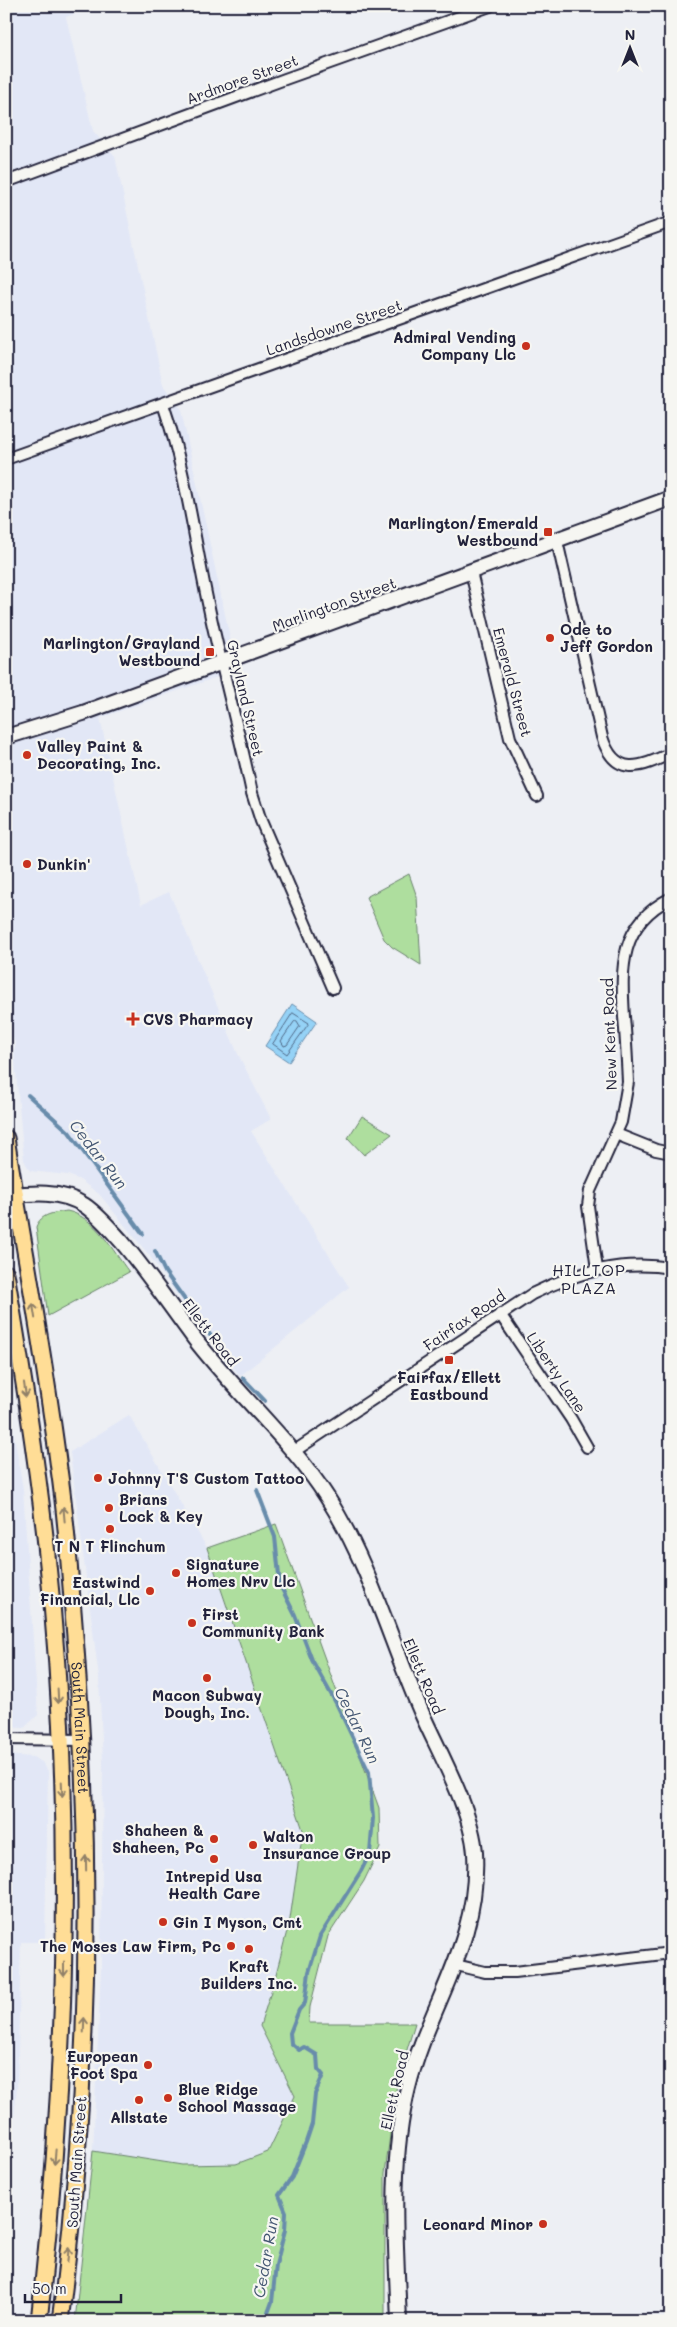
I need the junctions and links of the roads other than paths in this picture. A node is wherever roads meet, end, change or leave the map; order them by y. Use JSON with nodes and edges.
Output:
{"nodes":[{"id":1,"x":490,"y":6,"type":"edge"},
{"id":2,"x":6,"y":182,"type":"edge"},
{"id":3,"x":671,"y":222,"type":"edge"},
{"id":4,"x":163,"y":404,"type":"junction"},
{"id":5,"x":6,"y":459,"type":"edge"},
{"id":6,"x":671,"y":498,"type":"edge"},
{"id":7,"x":557,"y":540,"type":"junction"},
{"id":8,"x":471,"y":572,"type":"junction"},
{"id":9,"x":222,"y":661,"type":"junction"},
{"id":10,"x":6,"y":737,"type":"edge"},
{"id":11,"x":671,"y":753,"type":"edge"},
{"id":12,"x":537,"y":796,"type":"dead end"},
{"id":13,"x":671,"y":898,"type":"edge"},
{"id":14,"x":333,"y":988,"type":"dead end"},
{"id":15,"x":616,"y":1134,"type":"junction"},
{"id":16,"x":6,"y":1138,"type":"edge"},
{"id":17,"x":671,"y":1153,"type":"edge"},
{"id":18,"x":11,"y":1196,"type":"edge"},
{"id":19,"x":671,"y":1268,"type":"edge"},
{"id":20,"x":598,"y":1269,"type":"junction"},
{"id":21,"x":6,"y":1273,"type":"edge"},
{"id":22,"x":500,"y":1314,"type":"junction"},
{"id":23,"x":587,"y":1447,"type":"dead end"},
{"id":24,"x":293,"y":1452,"type":"junction"},
{"id":25,"x":6,"y":1739,"type":"edge"},
{"id":26,"x":60,"y":1740,"type":"junction"},
{"id":27,"x":82,"y":1740,"type":"junction"},
{"id":28,"x":671,"y":1953,"type":"edge"},
{"id":29,"x":456,"y":1965,"type":"junction"},
{"id":30,"x":39,"y":2321,"type":"edge"},
{"id":31,"x":60,"y":2321,"type":"edge"},
{"id":32,"x":399,"y":2321,"type":"edge"}],
"edges":[{"from":1,"to":2,"type":"street","name":"Ardmore Street"},
{"from":3,"to":4,"type":"street","name":"Landsdowne Street"},
{"from":4,"to":5,"type":"street","name":"Landsdowne Street"},
{"from":4,"to":9,"type":"street","name":"Grayland Street"},
{"from":6,"to":7,"type":"street","name":"Marlington Street"},
{"from":7,"to":8,"type":"street","name":"Marlington Street"},
{"from":7,"to":11,"type":"street"},
{"from":8,"to":9,"type":"street","name":"Marlington Street"},
{"from":8,"to":12,"type":"street","name":"Emerald Street"},
{"from":9,"to":10,"type":"street","name":"Marlington Street"},
{"from":9,"to":14,"type":"street","name":"Grayland Street"},
{"from":13,"to":15,"type":"street","name":"New Kent Road"},
{"from":15,"to":17,"type":"street"},
{"from":15,"to":20,"type":"street","name":"New Kent Road"},
{"from":16,"to":18,"type":"main road","name":"South Main Street"},
{"from":18,"to":24,"type":"street","name":"Ellett Road"},
{"from":27,"to":18,"type":"main road","name":"South Main Street","one_way":true},
{"from":19,"to":20,"type":"street","name":"Fairfax Road"},
{"from":20,"to":22,"type":"street","name":"Fairfax Road"},
{"from":21,"to":26,"type":"main road","name":"South Main Street","one_way":true},
{"from":22,"to":23,"type":"street","name":"Liberty Lane"},
{"from":22,"to":24,"type":"street","name":"Fairfax Road"},
{"from":24,"to":29,"type":"street","name":"Ellett Road"},
{"from":25,"to":26,"type":"street"},
{"from":26,"to":27,"type":"street"},
{"from":26,"to":30,"type":"main road","name":"South Main Street","one_way":true},
{"from":31,"to":27,"type":"main road","name":"South Main Street","one_way":true},
{"from":28,"to":29,"type":"street"},
{"from":29,"to":32,"type":"street","name":"Ellett Road"}]}
